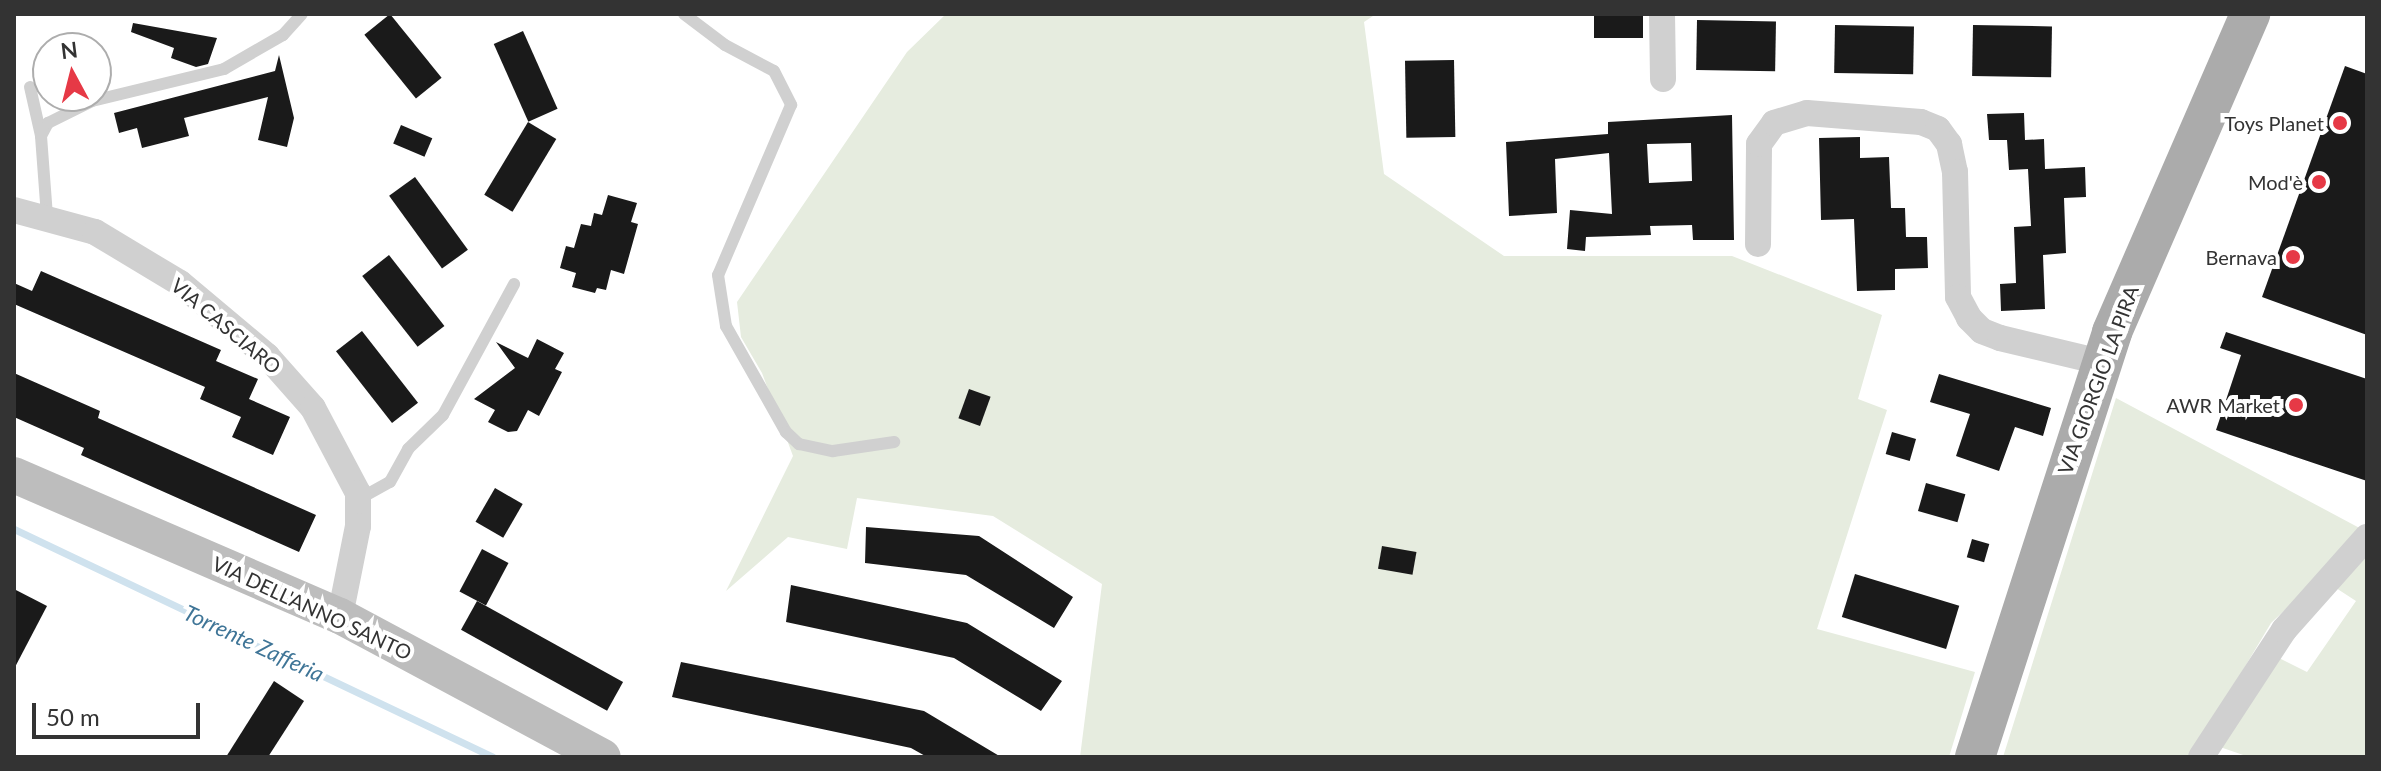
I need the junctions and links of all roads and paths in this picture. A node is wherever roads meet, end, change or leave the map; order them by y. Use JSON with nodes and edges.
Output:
{"nodes":[{"id":1,"x":302,"y":14,"type":"edge"},
{"id":2,"x":684,"y":14,"type":"edge"},
{"id":3,"x":1662,"y":14,"type":"edge"},
{"id":4,"x":2250,"y":14,"type":"edge"},
{"id":5,"x":1663,"y":79,"type":"dead end"},
{"id":6,"x":30,"y":87,"type":"dead end"},
{"id":7,"x":41,"y":136,"type":"junction"},
{"id":8,"x":14,"y":210,"type":"edge"},
{"id":9,"x":47,"y":216,"type":"junction"},
{"id":10,"x":1758,"y":244,"type":"dead end"},
{"id":11,"x":514,"y":284,"type":"dead end"},
{"id":12,"x":2101,"y":362,"type":"junction"},
{"id":13,"x":894,"y":442,"type":"dead end"},
{"id":14,"x":14,"y":475,"type":"edge"},
{"id":15,"x":359,"y":499,"type":"junction"},
{"id":16,"x":2367,"y":537,"type":"edge"},
{"id":17,"x":340,"y":616,"type":"junction"},
{"id":18,"x":603,"y":757,"type":"edge"},
{"id":19,"x":1975,"y":757,"type":"edge"},
{"id":20,"x":2201,"y":757,"type":"edge"}],
"edges":[{"from":1,"to":7,"type":"lane"},
{"from":2,"to":13,"type":"lane"},
{"from":3,"to":5,"type":"street"},
{"from":4,"to":12,"type":"main road","name":"VIA GIORGIO LA PIRA"},
{"from":6,"to":7,"type":"lane"},
{"from":7,"to":9,"type":"lane"},
{"from":8,"to":9,"type":"street","name":"VIA CASCIARO"},
{"from":9,"to":15,"type":"street","name":"VIA CASCIARO"},
{"from":10,"to":12,"type":"street"},
{"from":11,"to":15,"type":"lane"},
{"from":12,"to":19,"type":"main road","name":"VIA GIORGIO LA PIRA"},
{"from":14,"to":17,"type":"street","name":"VIA DELL'ANNO SANTO"},
{"from":15,"to":17,"type":"street","name":"VIA CASCIARO"},
{"from":16,"to":20,"type":"street"},
{"from":17,"to":18,"type":"street","name":"VIA DELL'ANNO SANTO"}]}
